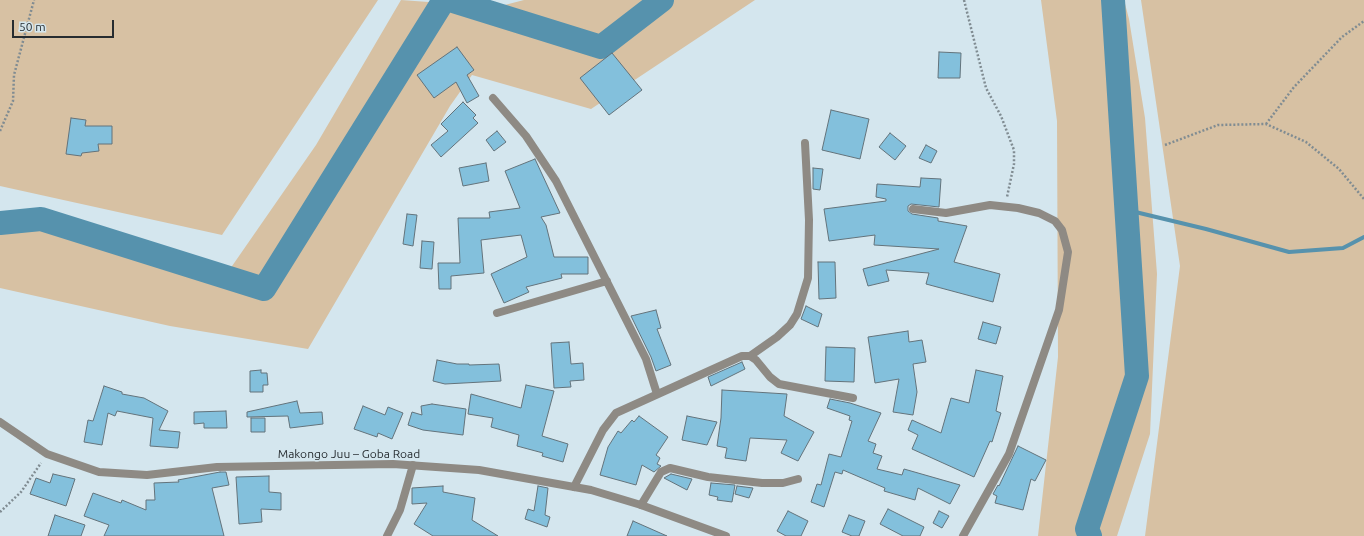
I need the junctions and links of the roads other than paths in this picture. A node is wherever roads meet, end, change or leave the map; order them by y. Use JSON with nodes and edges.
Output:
{"nodes":[{"id":1,"x":493,"y":98,"type":"dead end"},
{"id":2,"x":805,"y":143,"type":"dead end"},
{"id":3,"x":913,"y":209,"type":"dead end"},
{"id":4,"x":607,"y":281,"type":"junction"},
{"id":5,"x":497,"y":313,"type":"dead end"},
{"id":6,"x":750,"y":356,"type":"junction"},
{"id":7,"x":657,"y":394,"type":"junction"},
{"id":8,"x":853,"y":398,"type":"dead end"},
{"id":9,"x":0,"y":422,"type":"edge"},
{"id":10,"x":413,"y":465,"type":"junction"},
{"id":11,"x":798,"y":479,"type":"dead end"},
{"id":12,"x":574,"y":487,"type":"junction"},
{"id":13,"x":641,"y":505,"type":"junction"},
{"id":14,"x":387,"y":536,"type":"edge"},
{"id":15,"x":726,"y":536,"type":"edge"},
{"id":16,"x":963,"y":536,"type":"edge"}],
"edges":[{"from":1,"to":4,"type":"street"},
{"from":2,"to":6,"type":"street"},
{"from":3,"to":16,"type":"street"},
{"from":4,"to":5,"type":"street"},
{"from":4,"to":7,"type":"street"},
{"from":6,"to":7,"type":"street"},
{"from":6,"to":8,"type":"street"},
{"from":7,"to":12,"type":"street"},
{"from":9,"to":10,"type":"street","name":"Makongo Juu – Goba Road"},
{"from":10,"to":12,"type":"street","name":"Makongo Juu – Goba Road"},
{"from":10,"to":14,"type":"street"},
{"from":11,"to":13,"type":"street"},
{"from":12,"to":13,"type":"street","name":"Makongo Juu – Goba Road"},
{"from":13,"to":15,"type":"street","name":"Makongo Juu – Goba Road"}]}
